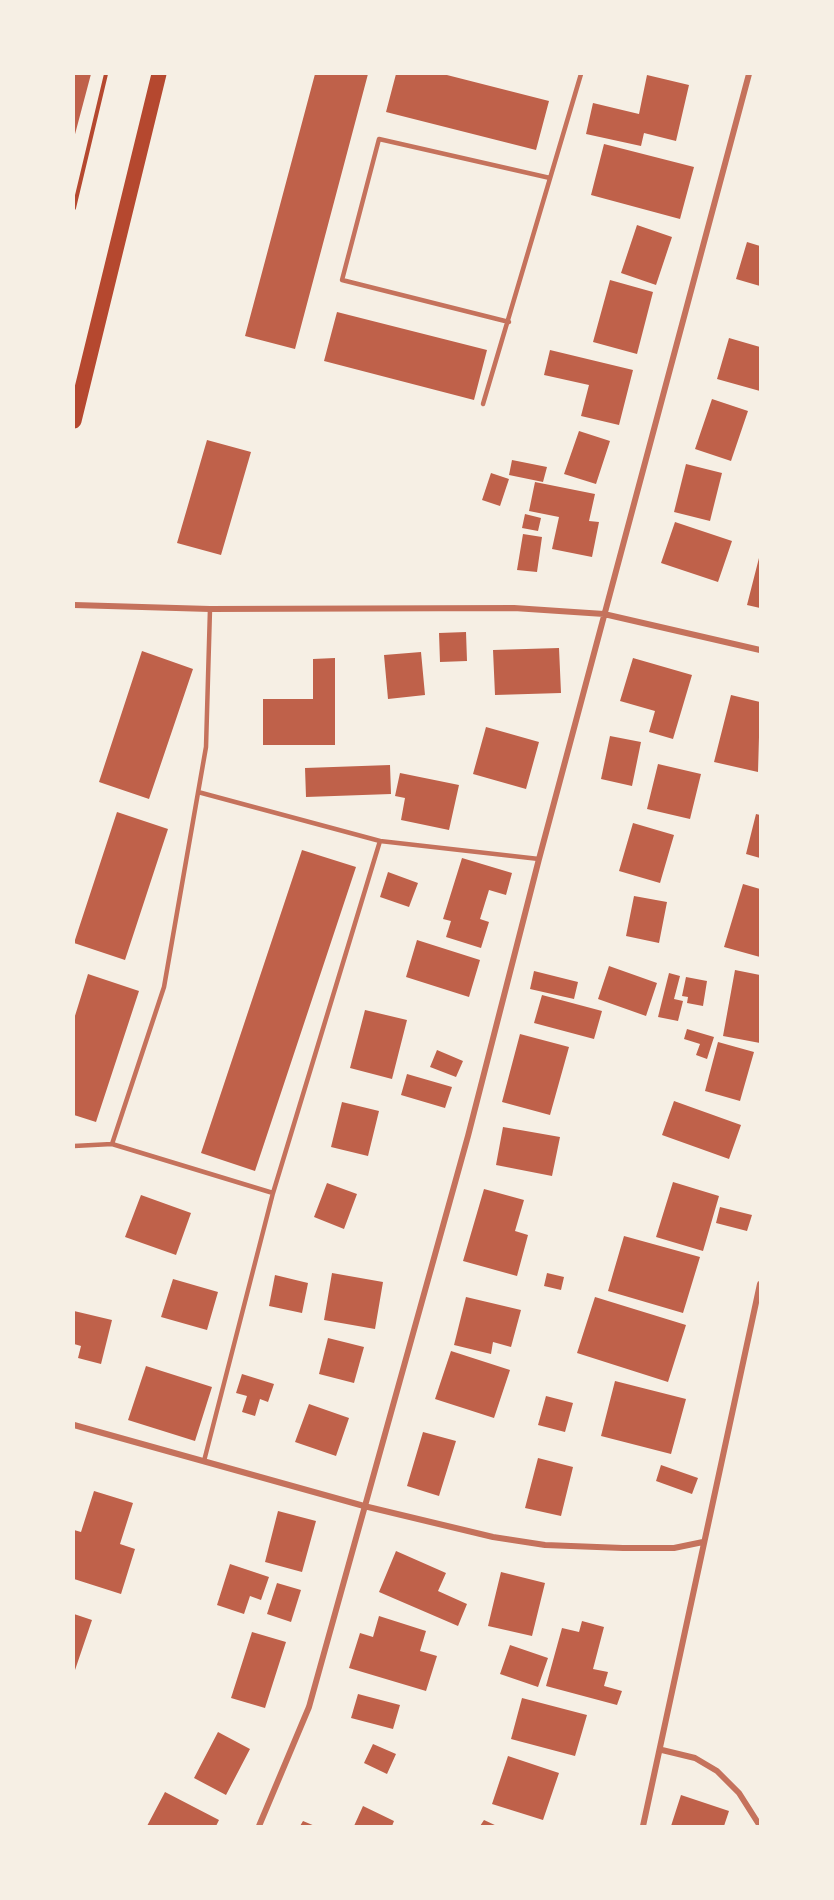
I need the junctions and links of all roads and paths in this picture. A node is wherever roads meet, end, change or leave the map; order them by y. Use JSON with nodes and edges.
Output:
{"nodes":[{"id":1,"x":106,"y":74,"type":"edge"},
{"id":2,"x":159,"y":74,"type":"edge"},
{"id":3,"x":581,"y":74,"type":"edge"},
{"id":4,"x":750,"y":74,"type":"edge"},
{"id":5,"x":550,"y":178,"type":"junction"},
{"id":6,"x":74,"y":208,"type":"edge"},
{"id":7,"x":509,"y":322,"type":"junction"},
{"id":8,"x":483,"y":404,"type":"dead end"},
{"id":9,"x":74,"y":421,"type":"edge"},
{"id":10,"x":74,"y":605,"type":"edge"},
{"id":11,"x":210,"y":609,"type":"junction"},
{"id":12,"x":604,"y":614,"type":"junction"},
{"id":13,"x":760,"y":650,"type":"edge"},
{"id":14,"x":198,"y":792,"type":"junction"},
{"id":15,"x":380,"y":841,"type":"junction"},
{"id":16,"x":539,"y":859,"type":"junction"},
{"id":17,"x":112,"y":1144,"type":"junction"},
{"id":18,"x":74,"y":1146,"type":"edge"},
{"id":19,"x":273,"y":1192,"type":"junction"},
{"id":20,"x":760,"y":1284,"type":"edge"},
{"id":21,"x":74,"y":1425,"type":"edge"},
{"id":22,"x":204,"y":1461,"type":"junction"},
{"id":23,"x":364,"y":1506,"type":"junction"},
{"id":24,"x":703,"y":1542,"type":"junction"},
{"id":25,"x":662,"y":1750,"type":"junction"},
{"id":26,"x":760,"y":1826,"type":"edge"},
{"id":27,"x":260,"y":1827,"type":"edge"},
{"id":28,"x":643,"y":1827,"type":"edge"}],
"edges":[{"from":1,"to":6,"type":"path"},
{"from":2,"to":9,"type":"main road"},
{"from":3,"to":5,"type":"lane"},
{"from":4,"to":12,"type":"street"},
{"from":5,"to":7,"type":"lane"},
{"from":5,"to":7,"type":"lane"},
{"from":7,"to":8,"type":"lane"},
{"from":10,"to":11,"type":"street"},
{"from":11,"to":12,"type":"street"},
{"from":11,"to":14,"type":"lane"},
{"from":12,"to":13,"type":"street"},
{"from":12,"to":16,"type":"street"},
{"from":14,"to":15,"type":"lane"},
{"from":14,"to":17,"type":"lane"},
{"from":15,"to":16,"type":"lane"},
{"from":15,"to":19,"type":"lane"},
{"from":16,"to":23,"type":"street"},
{"from":17,"to":18,"type":"lane"},
{"from":17,"to":19,"type":"lane"},
{"from":19,"to":22,"type":"lane"},
{"from":20,"to":24,"type":"street"},
{"from":21,"to":22,"type":"street"},
{"from":22,"to":23,"type":"street"},
{"from":23,"to":24,"type":"street"},
{"from":23,"to":27,"type":"street"},
{"from":24,"to":25,"type":"street"},
{"from":25,"to":26,"type":"street"},
{"from":25,"to":28,"type":"street"}]}
